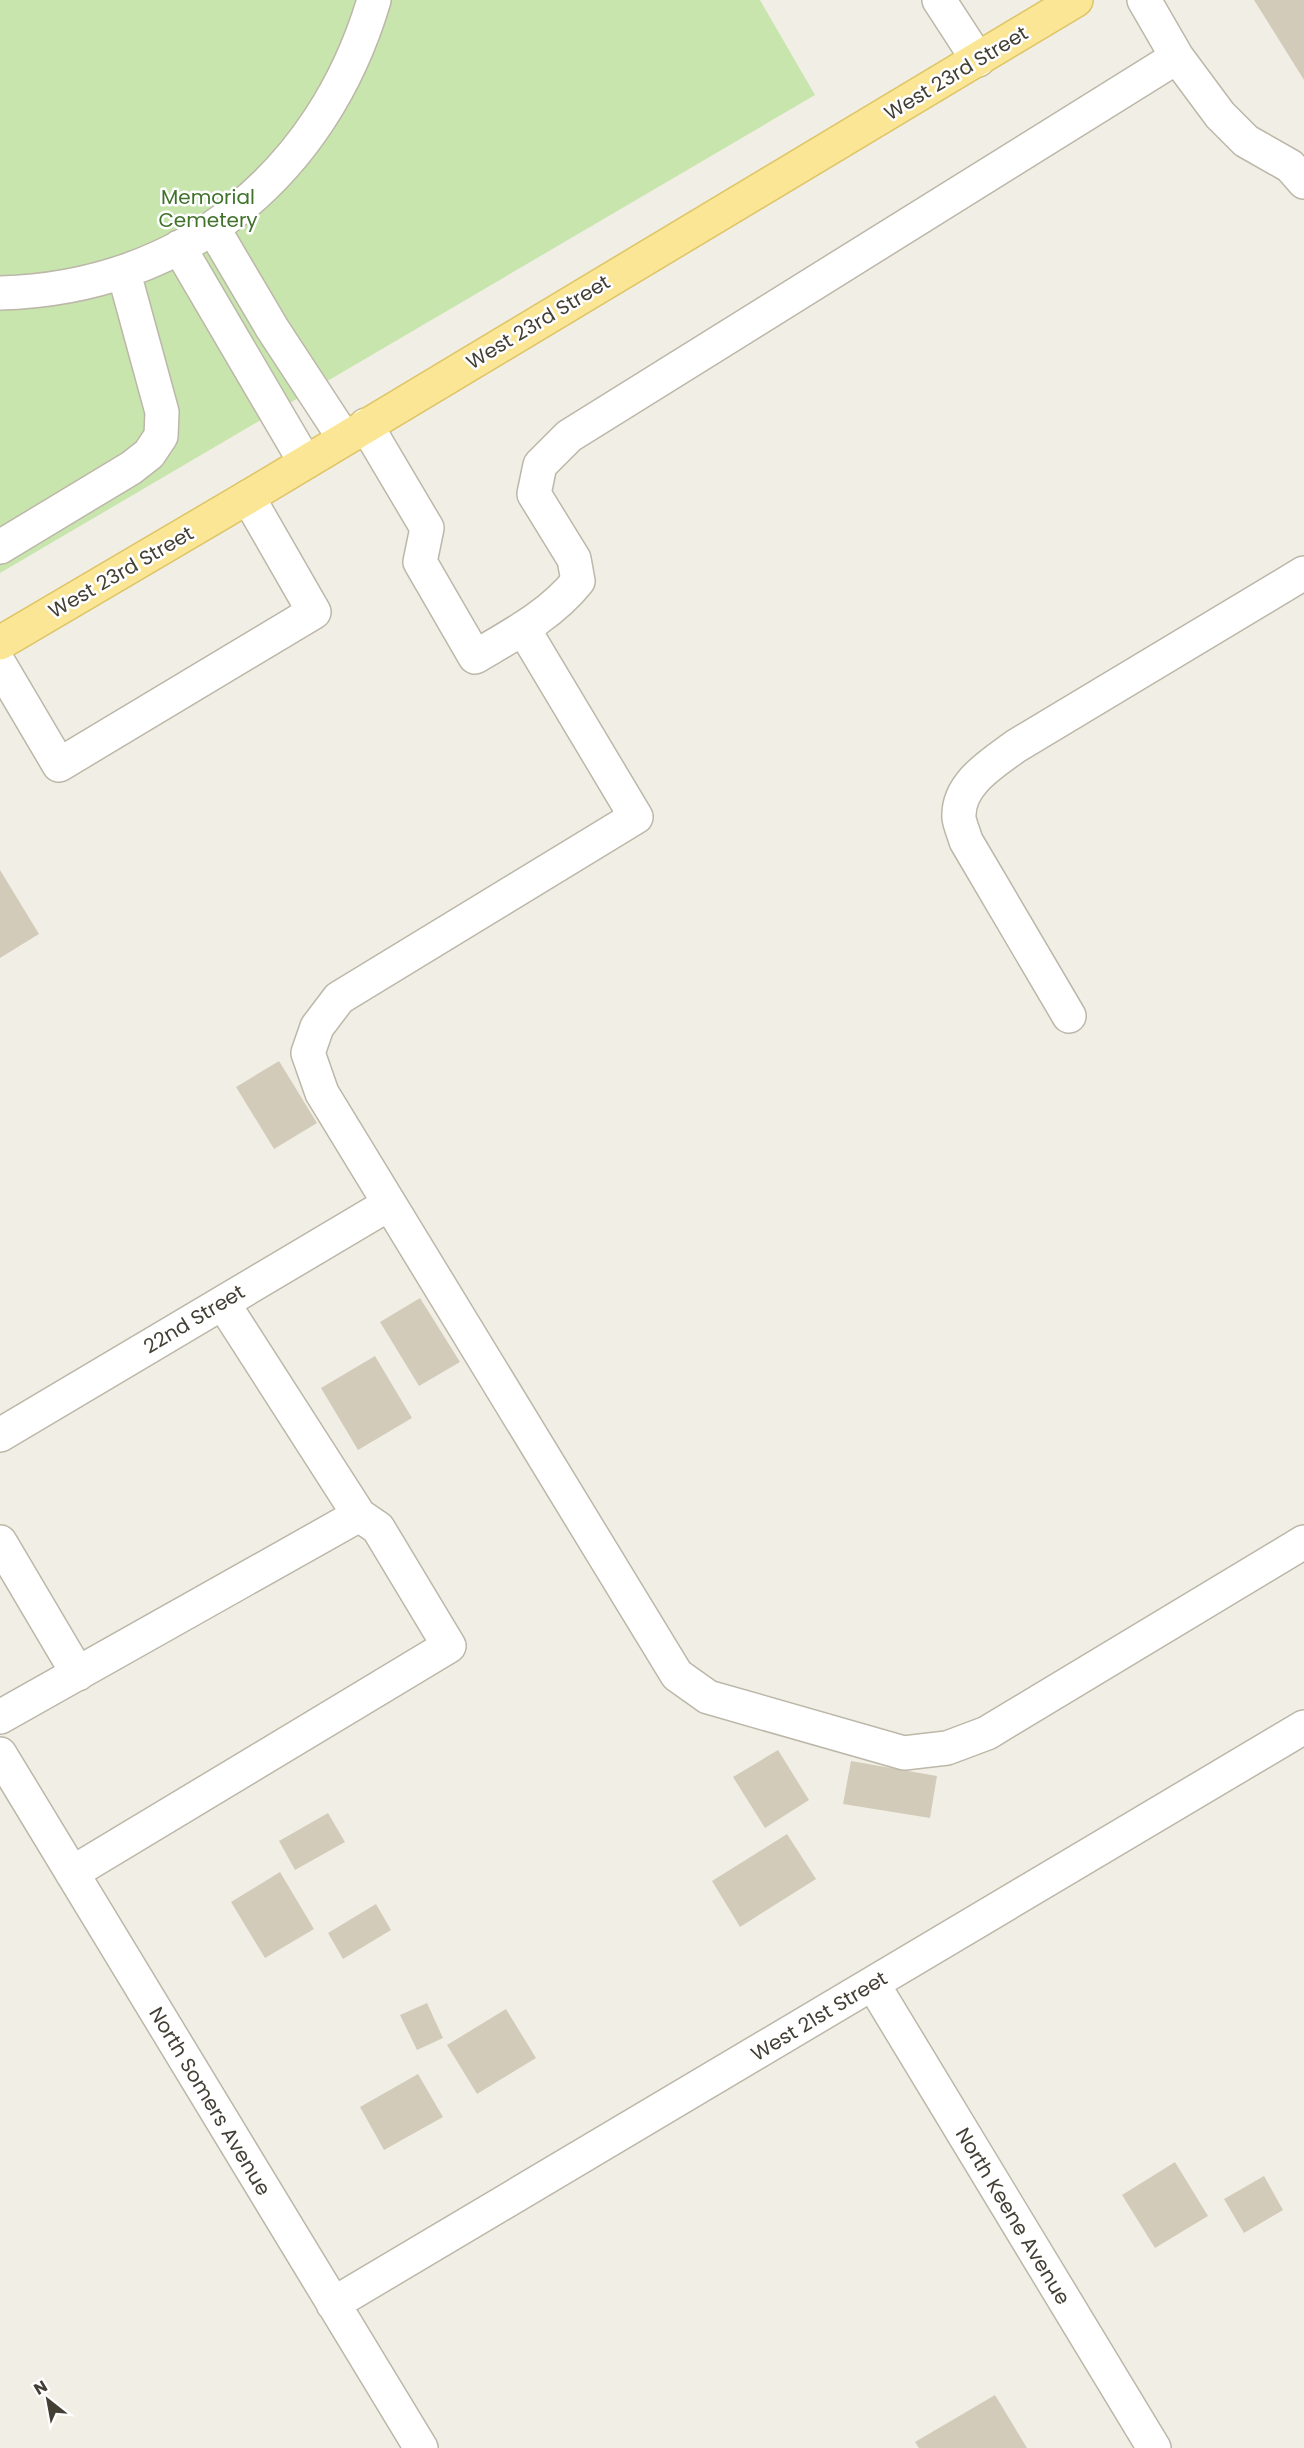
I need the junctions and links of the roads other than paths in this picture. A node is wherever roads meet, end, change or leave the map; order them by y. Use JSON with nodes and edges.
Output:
{"nodes":[{"id":1,"x":374,"y":0,"type":"edge"},
{"id":2,"x":939,"y":0,"type":"edge"},
{"id":3,"x":1076,"y":0,"type":"edge"},
{"id":4,"x":1144,"y":0,"type":"edge"},
{"id":5,"x":1177,"y":57,"type":"junction"},
{"id":6,"x":978,"y":60,"type":"junction"},
{"id":7,"x":1304,"y":182,"type":"edge"},
{"id":8,"x":213,"y":228,"type":"junction"},
{"id":9,"x":179,"y":247,"type":"junction"},
{"id":10,"x":124,"y":273,"type":"junction"},
{"id":11,"x":0,"y":293,"type":"edge"},
{"id":12,"x":355,"y":432,"type":"junction"},
{"id":13,"x":305,"y":462,"type":"junction"},
{"id":14,"x":248,"y":497,"type":"junction"},
{"id":15,"x":0,"y":547,"type":"edge"},
{"id":16,"x":1304,"y":573,"type":"edge"},
{"id":17,"x":523,"y":628,"type":"junction"},
{"id":18,"x":0,"y":643,"type":"edge"},
{"id":19,"x":0,"y":665,"type":"edge"},
{"id":20,"x":1069,"y":1016,"type":"dead end"},
{"id":21,"x":389,"y":1204,"type":"junction"},
{"id":22,"x":223,"y":1302,"type":"junction"},
{"id":23,"x":0,"y":1435,"type":"edge"},
{"id":24,"x":359,"y":1515,"type":"junction"},
{"id":25,"x":0,"y":1542,"type":"edge"},
{"id":26,"x":1304,"y":1542,"type":"edge"},
{"id":27,"x":78,"y":1674,"type":"junction"},
{"id":28,"x":0,"y":1717,"type":"edge"},
{"id":29,"x":1304,"y":1727,"type":"edge"},
{"id":30,"x":0,"y":1754,"type":"edge"},
{"id":31,"x":72,"y":1873,"type":"junction"},
{"id":32,"x":873,"y":1984,"type":"junction"},
{"id":33,"x":333,"y":2304,"type":"junction"},
{"id":34,"x":421,"y":2448,"type":"edge"},
{"id":35,"x":1154,"y":2448,"type":"edge"}],
"edges":[{"from":1,"to":8,"type":"street"},
{"from":2,"to":6,"type":"street"},
{"from":3,"to":6,"type":"main road","name":"West 23rd Street"},
{"from":4,"to":5,"type":"street"},
{"from":5,"to":7,"type":"street"},
{"from":5,"to":17,"type":"street"},
{"from":6,"to":12,"type":"main road","name":"West 23rd Street"},
{"from":8,"to":9,"type":"street"},
{"from":8,"to":12,"type":"street"},
{"from":9,"to":10,"type":"street"},
{"from":9,"to":13,"type":"street"},
{"from":10,"to":11,"type":"street"},
{"from":10,"to":15,"type":"street"},
{"from":12,"to":13,"type":"main road","name":"West 23rd Street"},
{"from":12,"to":17,"type":"street"},
{"from":13,"to":14,"type":"main road","name":"West 23rd Street"},
{"from":14,"to":18,"type":"main road","name":"West 23rd Street"},
{"from":14,"to":19,"type":"street"},
{"from":16,"to":20,"type":"street"},
{"from":17,"to":21,"type":"street"},
{"from":21,"to":22,"type":"street","name":"22nd Street"},
{"from":21,"to":26,"type":"street"},
{"from":22,"to":23,"type":"street","name":"22nd Street"},
{"from":22,"to":24,"type":"street"},
{"from":24,"to":27,"type":"street"},
{"from":24,"to":31,"type":"street"},
{"from":25,"to":27,"type":"street"},
{"from":27,"to":28,"type":"street"},
{"from":29,"to":32,"type":"street","name":"West 21st Street"},
{"from":30,"to":31,"type":"street","name":"North Somers Avenue"},
{"from":31,"to":33,"type":"street","name":"North Somers Avenue"},
{"from":32,"to":33,"type":"street","name":"West 21st Street"},
{"from":32,"to":35,"type":"street","name":"North Keene Avenue"},
{"from":33,"to":34,"type":"street","name":"North Somers Avenue"}]}
